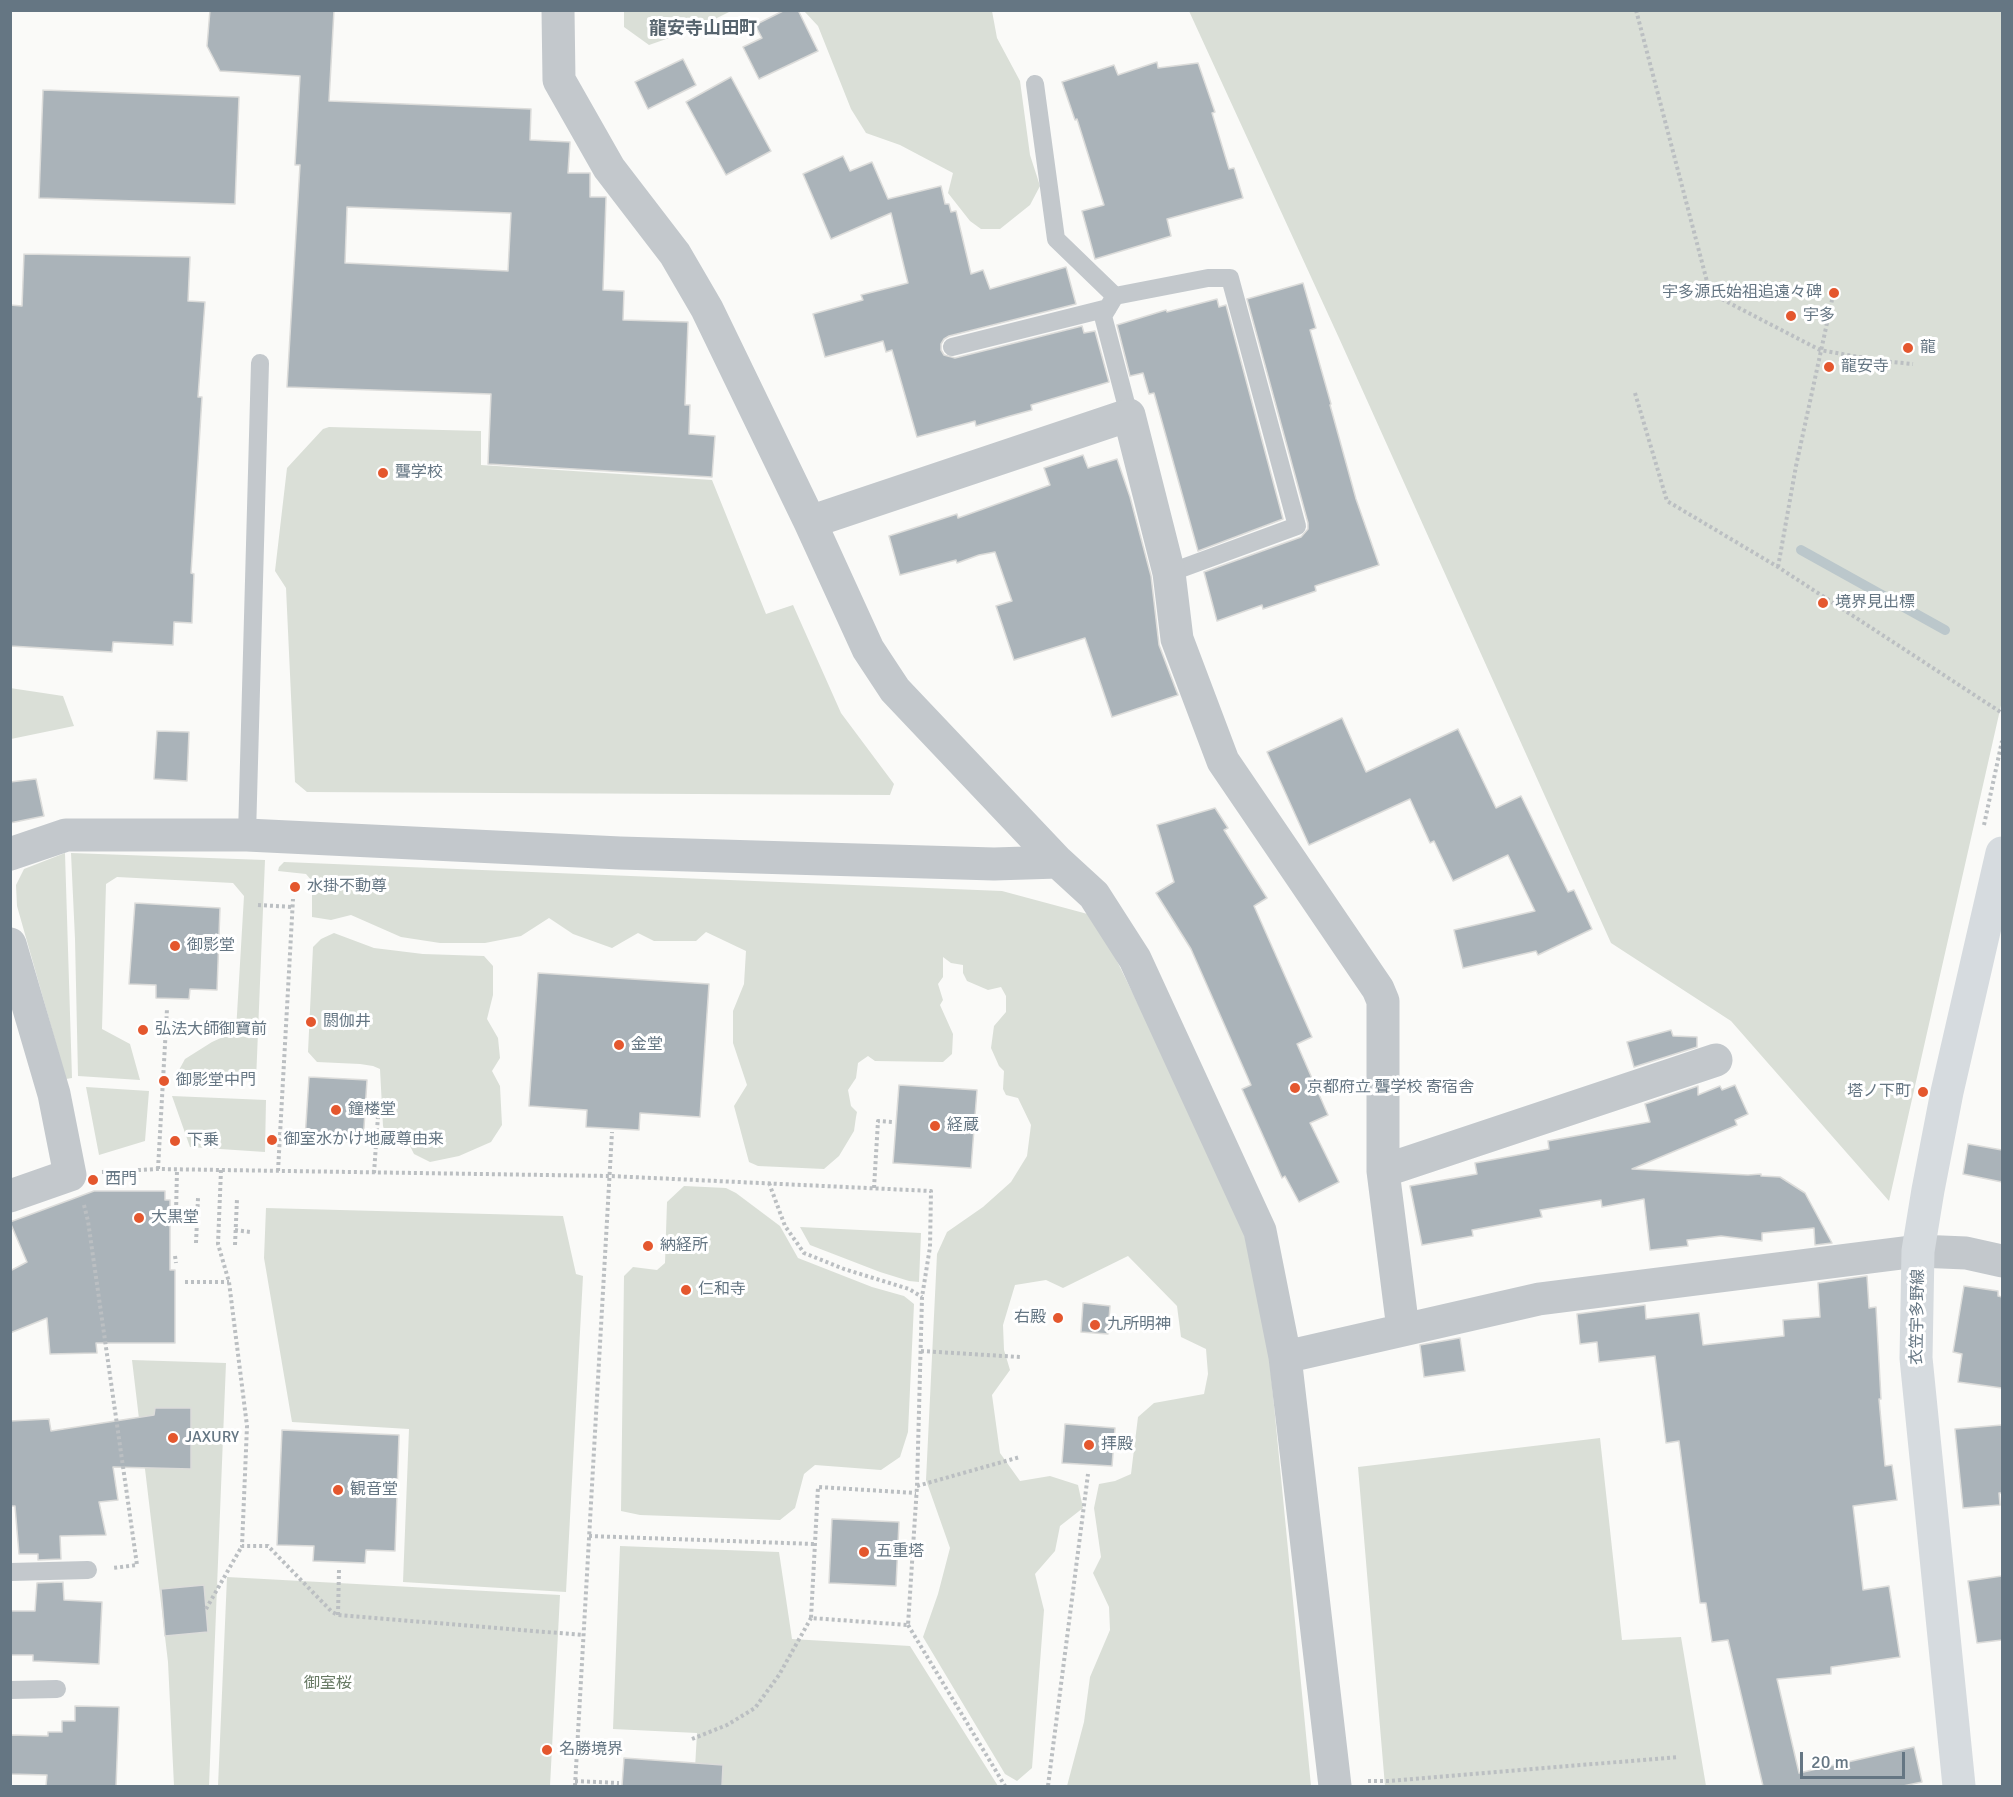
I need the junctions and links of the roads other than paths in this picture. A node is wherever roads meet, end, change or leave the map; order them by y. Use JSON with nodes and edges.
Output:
{"nodes":[{"id":1,"x":558,"y":10,"type":"edge"},
{"id":2,"x":1035,"y":84,"type":"dead end"},
{"id":3,"x":1111,"y":302,"type":"junction"},
{"id":4,"x":952,"y":347,"type":"dead end"},
{"id":5,"x":261,"y":363,"type":"dead end"},
{"id":6,"x":1129,"y":415,"type":"junction"},
{"id":7,"x":810,"y":522,"type":"junction"},
{"id":8,"x":1169,"y":573,"type":"junction"},
{"id":9,"x":247,"y":835,"type":"junction"},
{"id":10,"x":10,"y":854,"type":"edge"},
{"id":11,"x":2002,"y":854,"type":"edge"},
{"id":12,"x":1058,"y":862,"type":"junction"},
{"id":13,"x":10,"y":945,"type":"edge"},
{"id":14,"x":1716,"y":1060,"type":"dead end"},
{"id":15,"x":1383,"y":1171,"type":"junction"},
{"id":16,"x":10,"y":1196,"type":"edge"},
{"id":17,"x":1918,"y":1251,"type":"junction"},
{"id":18,"x":2002,"y":1261,"type":"edge"},
{"id":19,"x":1403,"y":1329,"type":"junction"},
{"id":20,"x":1285,"y":1357,"type":"junction"},
{"id":21,"x":88,"y":1570,"type":"dead end"},
{"id":22,"x":10,"y":1572,"type":"edge"},
{"id":23,"x":57,"y":1689,"type":"dead end"},
{"id":24,"x":10,"y":1690,"type":"edge"},
{"id":25,"x":1335,"y":1786,"type":"edge"},
{"id":26,"x":1959,"y":1786,"type":"edge"}],
"edges":[{"from":1,"to":7,"type":"street"},
{"from":2,"to":3,"type":"lane"},
{"from":3,"to":4,"type":"lane"},
{"from":3,"to":6,"type":"lane"},
{"from":3,"to":8,"type":"lane"},
{"from":5,"to":9,"type":"lane"},
{"from":6,"to":7,"type":"street"},
{"from":6,"to":8,"type":"street"},
{"from":7,"to":12,"type":"street"},
{"from":8,"to":15,"type":"street"},
{"from":9,"to":10,"type":"street"},
{"from":9,"to":12,"type":"street"},
{"from":11,"to":17,"type":"main road","name":"衣笠宇多野線"},
{"from":12,"to":20,"type":"street"},
{"from":13,"to":16,"type":"street"},
{"from":14,"to":15,"type":"street"},
{"from":15,"to":19,"type":"street"},
{"from":17,"to":18,"type":"street"},
{"from":17,"to":19,"type":"street"},
{"from":17,"to":26,"type":"main road","name":"衣笠宇多野線"},
{"from":19,"to":20,"type":"street"},
{"from":20,"to":25,"type":"street"},
{"from":21,"to":22,"type":"lane"},
{"from":23,"to":24,"type":"lane"}]}
